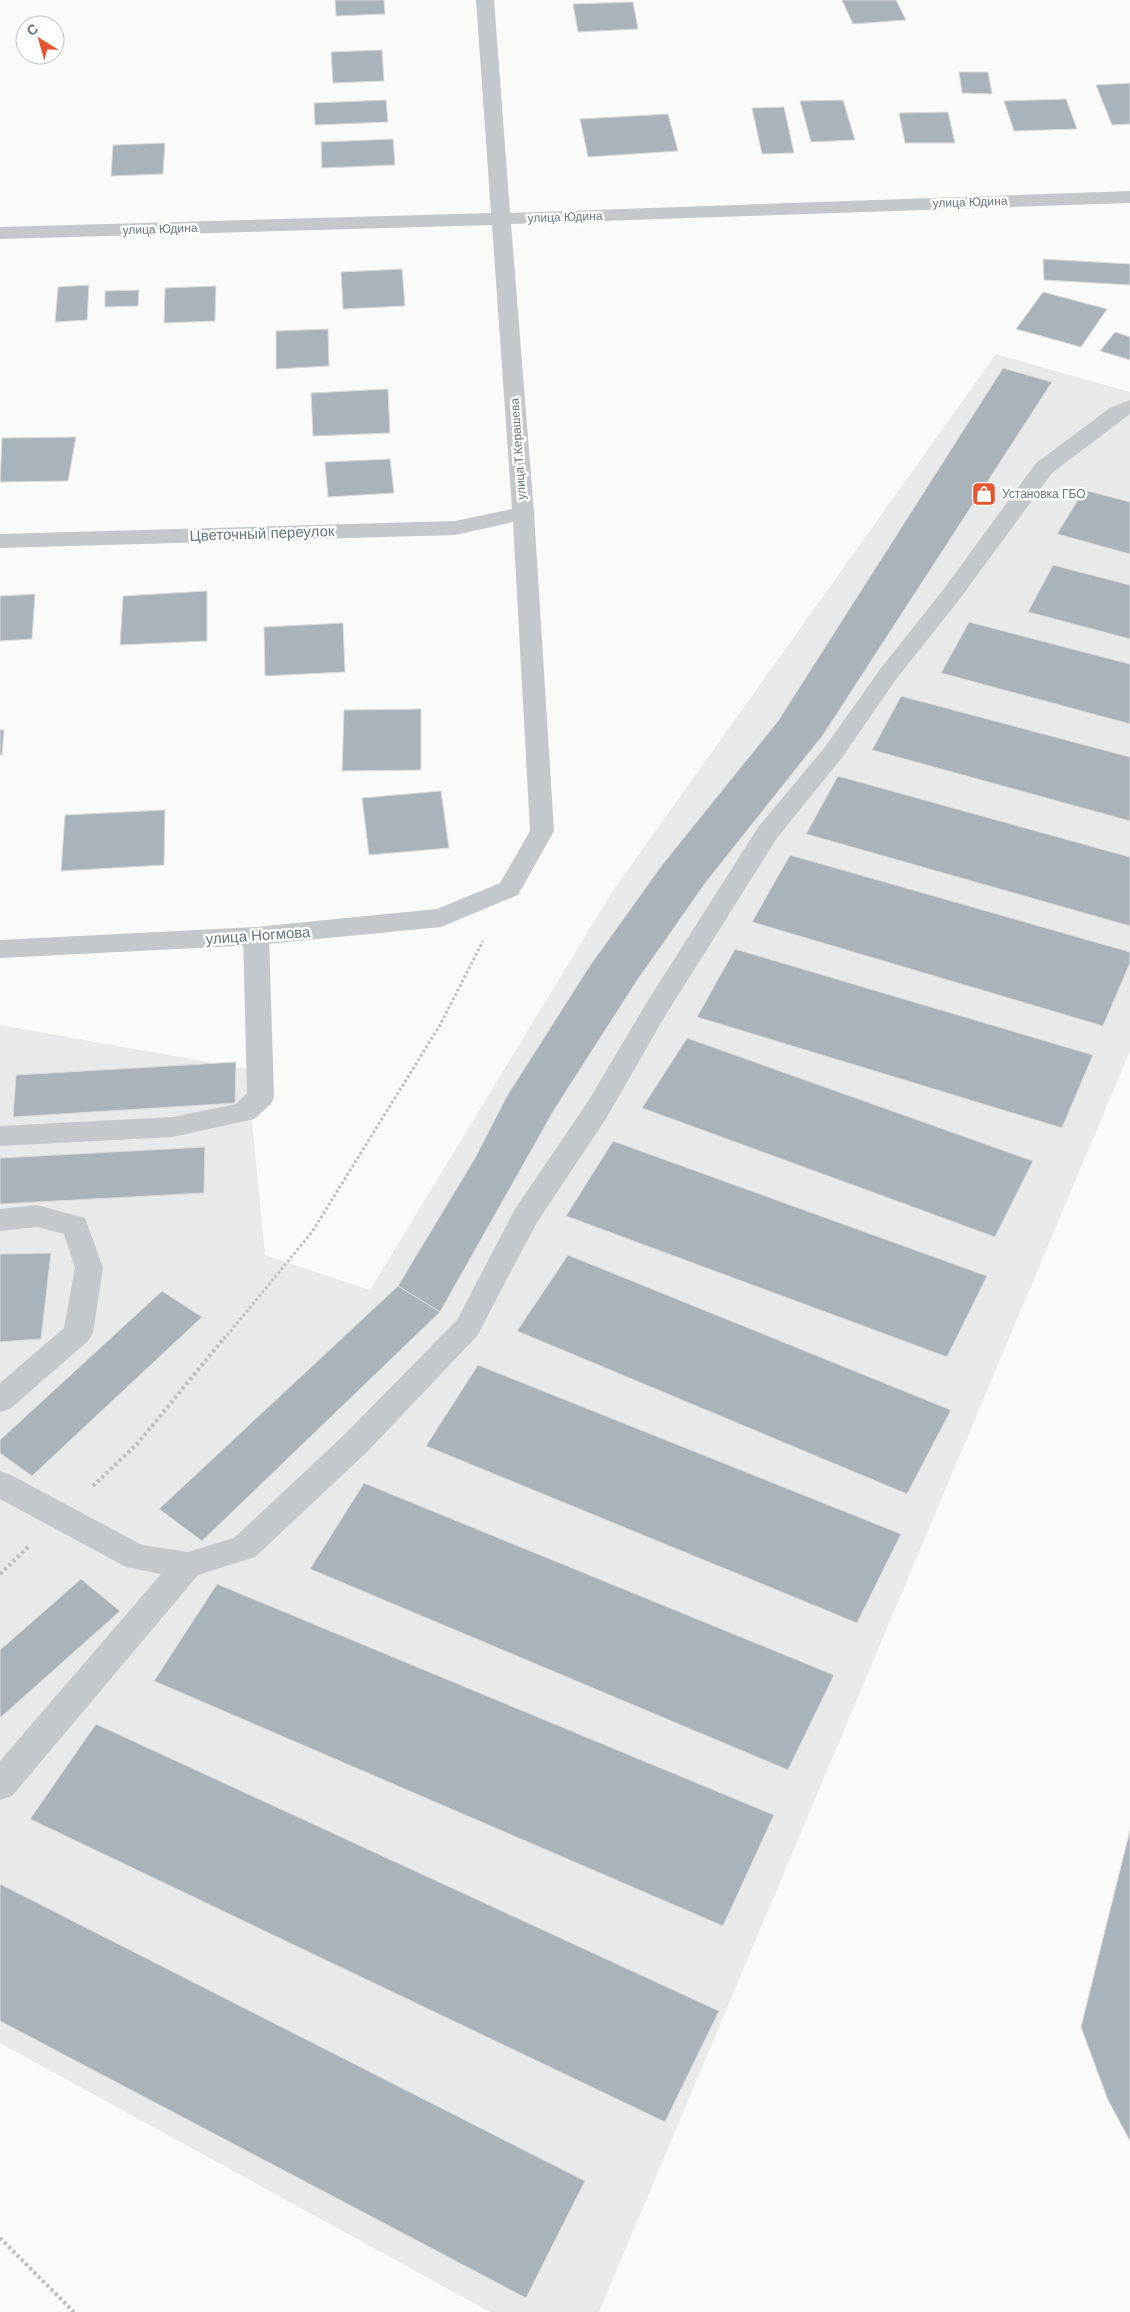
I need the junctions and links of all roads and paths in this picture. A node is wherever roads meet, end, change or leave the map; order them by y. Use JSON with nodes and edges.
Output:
{"nodes":[{"id":1,"x":485,"y":0,"type":"edge"},
{"id":2,"x":1130,"y":196,"type":"edge"},
{"id":3,"x":501,"y":219,"type":"junction"},
{"id":4,"x":0,"y":233,"type":"edge"},
{"id":5,"x":1130,"y":406,"type":"edge"},
{"id":6,"x":523,"y":513,"type":"junction"},
{"id":7,"x":0,"y":541,"type":"edge"},
{"id":8,"x":509,"y":889,"type":"junction"},
{"id":9,"x":256,"y":936,"type":"junction"},
{"id":10,"x":0,"y":949,"type":"edge"},
{"id":11,"x":0,"y":1136,"type":"edge"},
{"id":12,"x":0,"y":1220,"type":"edge"},
{"id":13,"x":0,"y":1400,"type":"edge"},
{"id":14,"x":0,"y":1484,"type":"edge"},
{"id":15,"x":60,"y":1516,"type":"junction"},
{"id":16,"x":188,"y":1565,"type":"junction"},
{"id":17,"x":0,"y":1574,"type":"edge"},
{"id":18,"x":0,"y":1785,"type":"edge"},
{"id":19,"x":0,"y":2238,"type":"edge"},
{"id":20,"x":74,"y":2312,"type":"edge"}],
"edges":[{"from":1,"to":3,"type":"street","name":"улица Т.Керашева"},
{"from":2,"to":3,"type":"street","name":"улица Юдина"},
{"from":3,"to":4,"type":"street","name":"улица Юдина"},
{"from":3,"to":6,"type":"street","name":"улица Т.Керашева"},
{"from":5,"to":16,"type":"street"},
{"from":6,"to":7,"type":"street","name":"Цветочный переулок"},
{"from":6,"to":8,"type":"street","name":"улица Т.Керашева"},
{"from":8,"to":9,"type":"street","name":"улица Ногмова"},
{"from":8,"to":15,"type":"path"},
{"from":9,"to":10,"type":"street","name":"улица Ногмова"},
{"from":9,"to":11,"type":"street"},
{"from":12,"to":13,"type":"street"},
{"from":14,"to":15,"type":"street"},
{"from":15,"to":16,"type":"street"},
{"from":15,"to":17,"type":"path"},
{"from":16,"to":18,"type":"street"},
{"from":19,"to":20,"type":"path"}]}
